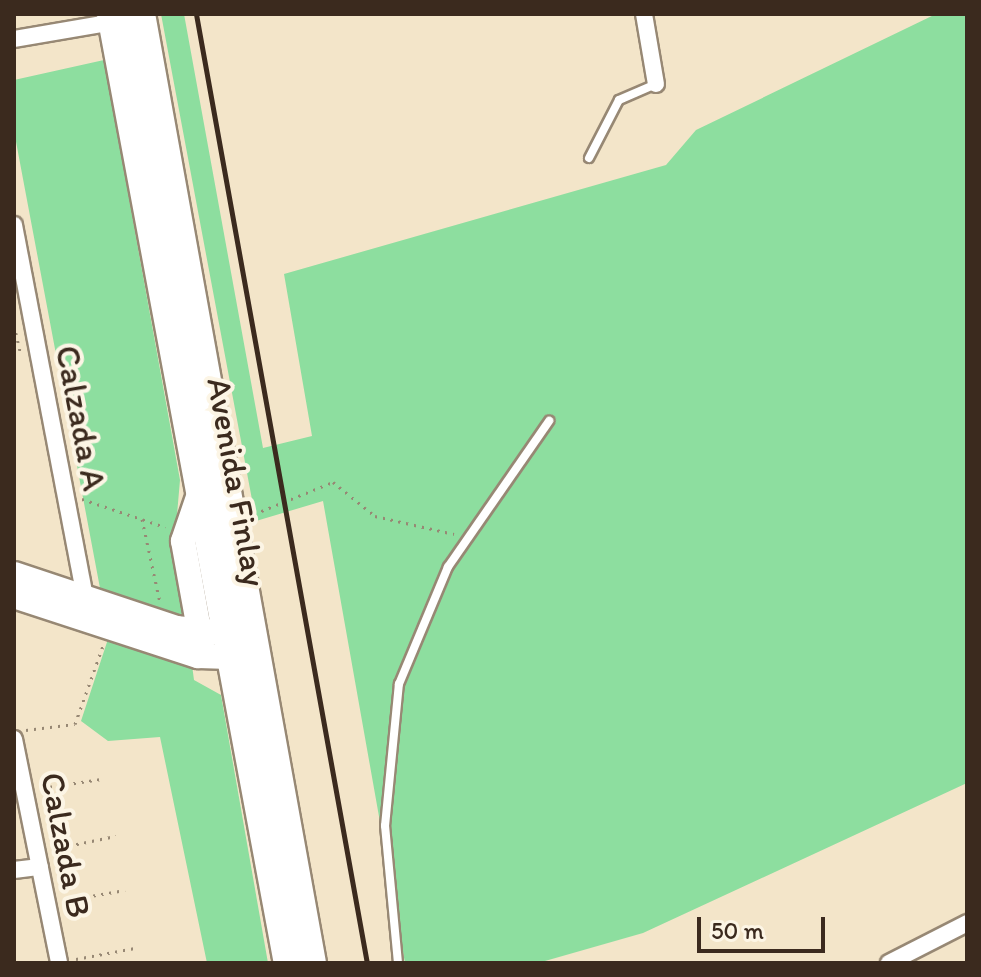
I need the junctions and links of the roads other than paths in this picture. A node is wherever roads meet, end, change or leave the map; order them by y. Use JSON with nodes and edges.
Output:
{"nodes":[{"id":1,"x":644,"y":14,"type":"edge"},
{"id":2,"x":126,"y":17,"type":"edge"},
{"id":3,"x":14,"y":39,"type":"edge"},
{"id":4,"x":656,"y":84,"type":"joint"},
{"id":5,"x":589,"y":158,"type":"dead end"},
{"id":6,"x":14,"y":225,"type":"edge"},
{"id":7,"x":22,"y":307,"type":"edge"},
{"id":8,"x":549,"y":421,"type":"dead end"},
{"id":9,"x":200,"y":491,"type":"junction"},
{"id":10,"x":14,"y":574,"type":"edge"},
{"id":11,"x":14,"y":596,"type":"edge"},
{"id":12,"x":85,"y":596,"type":"junction"},
{"id":13,"x":100,"y":625,"type":"junction"},
{"id":14,"x":222,"y":642,"type":"junction"},
{"id":15,"x":20,"y":734,"type":"edge"},
{"id":16,"x":40,"y":867,"type":"junction"},
{"id":17,"x":14,"y":870,"type":"edge"},
{"id":18,"x":967,"y":923,"type":"edge"},
{"id":19,"x":66,"y":961,"type":"edge"},
{"id":20,"x":289,"y":963,"type":"edge"},
{"id":21,"x":311,"y":963,"type":"edge"},
{"id":22,"x":398,"y":963,"type":"edge"},
{"id":23,"x":889,"y":963,"type":"edge"}],
"edges":[{"from":1,"to":4,"type":"street"},
{"from":2,"to":3,"type":"street"},
{"from":2,"to":9,"type":"highway","name":"Avenida Finlay"},
{"from":2,"to":14,"type":"highway","name":"Avenida Finlay"},
{"from":4,"to":5,"type":"lane"},
{"from":6,"to":7,"type":"street","name":"Calzada A"},
{"from":7,"to":12,"type":"street","name":"Calzada A"},
{"from":8,"to":22,"type":"lane"},
{"from":9,"to":14,"type":"highway","name":"Avenida Finlay"},
{"from":9,"to":14,"type":"street"},
{"from":10,"to":12,"type":"street"},
{"from":11,"to":13,"type":"street"},
{"from":12,"to":13,"type":"street","name":"Calzada A"},
{"from":12,"to":14,"type":"street"},
{"from":13,"to":14,"type":"street"},
{"from":14,"to":20,"type":"highway","name":"Avenida Finlay"},
{"from":14,"to":21,"type":"highway","name":"Avenida Finlay"},
{"from":15,"to":16,"type":"street","name":"Calzada B"},
{"from":16,"to":17,"type":"street"},
{"from":16,"to":19,"type":"street","name":"Calzada B"},
{"from":18,"to":23,"type":"street"}]}
